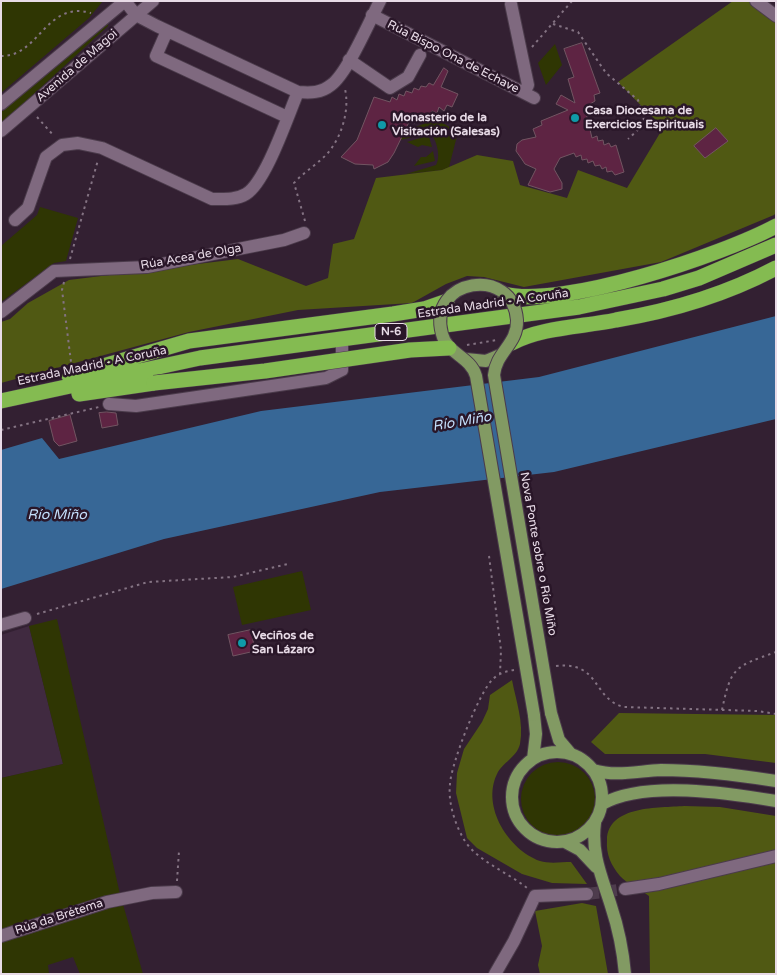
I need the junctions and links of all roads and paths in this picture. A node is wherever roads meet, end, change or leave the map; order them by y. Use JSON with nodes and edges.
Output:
{"nodes":[{"id":1,"x":125,"y":1,"type":"edge"},
{"id":2,"x":153,"y":1,"type":"edge"},
{"id":3,"x":380,"y":1,"type":"edge"},
{"id":4,"x":572,"y":1,"type":"edge"},
{"id":5,"x":756,"y":1,"type":"edge"},
{"id":6,"x":511,"y":4,"type":"dead end"},
{"id":7,"x":774,"y":11,"type":"edge"},
{"id":8,"x":96,"y":14,"type":"dead end"},
{"id":9,"x":136,"y":15,"type":"junction"},
{"id":10,"x":372,"y":15,"type":"junction"},
{"id":11,"x":553,"y":24,"type":"junction"},
{"id":12,"x":167,"y":31,"type":"junction"},
{"id":13,"x":420,"y":55,"type":"dead end"},
{"id":14,"x":1,"y":56,"type":"edge"},
{"id":15,"x":522,"y":58,"type":"junction"},
{"id":16,"x":348,"y":60,"type":"junction"},
{"id":17,"x":344,"y":88,"type":"dead end"},
{"id":18,"x":298,"y":92,"type":"junction"},
{"id":19,"x":1,"y":104,"type":"edge"},
{"id":20,"x":34,"y":114,"type":"dead end"},
{"id":21,"x":288,"y":117,"type":"junction"},
{"id":22,"x":1,"y":131,"type":"edge"},
{"id":23,"x":628,"y":139,"type":"dead end"},
{"id":24,"x":57,"y":140,"type":"dead end"},
{"id":25,"x":100,"y":155,"type":"dead end"},
{"id":26,"x":15,"y":220,"type":"dead end"},
{"id":27,"x":776,"y":226,"type":"edge"},
{"id":28,"x":304,"y":233,"type":"joint"},
{"id":29,"x":776,"y":245,"type":"edge"},
{"id":30,"x":69,"y":262,"type":"dead end"},
{"id":31,"x":776,"y":268,"type":"edge"},
{"id":32,"x":66,"y":275,"type":"dead end"},
{"id":33,"x":504,"y":294,"type":"junction"},
{"id":34,"x":447,"y":301,"type":"junction"},
{"id":35,"x":1,"y":312,"type":"edge"},
{"id":36,"x":342,"y":338,"type":"junction"},
{"id":37,"x":505,"y":341,"type":"junction"},
{"id":38,"x":465,"y":346,"type":"dead end"},
{"id":39,"x":449,"y":348,"type":"junction"},
{"id":40,"x":500,"y":355,"type":"junction"},
{"id":41,"x":466,"y":359,"type":"junction"},
{"id":42,"x":73,"y":376,"type":"junction"},
{"id":43,"x":1,"y":392,"type":"edge"},
{"id":44,"x":1,"y":401,"type":"edge"},
{"id":45,"x":109,"y":404,"type":"joint"},
{"id":46,"x":1,"y":409,"type":"edge"},
{"id":47,"x":1,"y":430,"type":"edge"},
{"id":48,"x":489,"y":556,"type":"dead end"},
{"id":49,"x":288,"y":564,"type":"dead end"},
{"id":50,"x":25,"y":618,"type":"joint"},
{"id":51,"x":1,"y":625,"type":"edge"},
{"id":52,"x":776,"y":652,"type":"edge"},
{"id":53,"x":500,"y":674,"type":"dead end"},
{"id":54,"x":722,"y":710,"type":"dead end"},
{"id":55,"x":570,"y":753,"type":"junction"},
{"id":56,"x":533,"y":758,"type":"junction"},
{"id":57,"x":593,"y":770,"type":"junction"},
{"id":58,"x":776,"y":781,"type":"edge"},
{"id":59,"x":776,"y":801,"type":"edge"},
{"id":60,"x":602,"y":804,"type":"junction"},
{"id":61,"x":595,"y":823,"type":"junction"},
{"id":62,"x":565,"y":842,"type":"junction"},
{"id":63,"x":179,"y":851,"type":"dead end"},
{"id":64,"x":776,"y":856,"type":"edge"},
{"id":65,"x":598,"y":870,"type":"junction"},
{"id":66,"x":625,"y":889,"type":"tunnel mouth"},
{"id":67,"x":176,"y":892,"type":"joint"},
{"id":68,"x":587,"y":894,"type":"tunnel mouth"},
{"id":69,"x":1,"y":936,"type":"edge"},
{"id":70,"x":495,"y":974,"type":"edge"},
{"id":71,"x":625,"y":974,"type":"edge"}],
"edges":[{"from":1,"to":9,"type":"street"},
{"from":1,"to":19,"type":"street","name":"Avenida de Magoi"},
{"from":2,"to":9,"type":"street","name":"Avenida de Magoi"},
{"from":3,"to":10,"type":"street","name":"Rúa Bispo Ona de Echave"},
{"from":4,"to":11,"type":"path"},
{"from":5,"to":7,"type":"street"},
{"from":6,"to":15,"type":"street"},
{"from":8,"to":14,"type":"path"},
{"from":9,"to":12,"type":"street","name":"Rúa Bispo Ona de Echave"},
{"from":9,"to":22,"type":"street","name":"Avenida de Magoi"},
{"from":10,"to":15,"type":"street","name":"Rúa Bispo Ona de Echave"},
{"from":10,"to":16,"type":"street","name":"Rúa Bispo Ona de Echave"},
{"from":11,"to":15,"type":"path"},
{"from":11,"to":23,"type":"path"},
{"from":12,"to":18,"type":"street","name":"Rúa Bispo Ona de Echave"},
{"from":12,"to":21,"type":"street"},
{"from":13,"to":16,"type":"street"},
{"from":16,"to":18,"type":"street","name":"Rúa Bispo Ona de Echave"},
{"from":17,"to":28,"type":"path"},
{"from":18,"to":21,"type":"street"},
{"from":20,"to":24,"type":"path"},
{"from":21,"to":26,"type":"street"},
{"from":25,"to":30,"type":"path"},
{"from":27,"to":33,"type":"highway"},
{"from":28,"to":35,"type":"street","name":"Rúa Acea de Olga"},
{"from":29,"to":36,"type":"highway","name":"Estrada Madrid - A Coruña","number":"N-6"},
{"from":31,"to":37,"type":"highway"},
{"from":32,"to":42,"type":"path"},
{"from":33,"to":34,"type":"main road","bridge":true},
{"from":33,"to":37,"type":"main road","bridge":true},
{"from":34,"to":39,"type":"main road","bridge":true},
{"from":34,"to":42,"type":"highway"},
{"from":36,"to":44,"type":"highway","name":"Estrada Madrid - A Coruña","number":"N-6"},
{"from":36,"to":45,"type":"street"},
{"from":37,"to":38,"type":"path"},
{"from":37,"to":40,"type":"main road","bridge":true},
{"from":39,"to":41,"type":"main road","bridge":true},
{"from":39,"to":46,"type":"highway","bridge":true},
{"from":40,"to":41,"type":"main road"},
{"from":40,"to":55,"type":"main road","name":"Nova Ponte sobre o Río Miño","bridge":true},
{"from":41,"to":56,"type":"main road","bridge":true},
{"from":42,"to":43,"type":"highway"},
{"from":45,"to":47,"type":"path"},
{"from":48,"to":53,"type":"path"},
{"from":49,"to":50,"type":"path"},
{"from":50,"to":51,"type":"street"},
{"from":52,"to":54,"type":"path"},
{"from":55,"to":56,"type":"main road"},
{"from":55,"to":57,"type":"main road"},
{"from":56,"to":62,"type":"main road"},
{"from":57,"to":58,"type":"main road"},
{"from":57,"to":60,"type":"main road"},
{"from":59,"to":60,"type":"main road"},
{"from":60,"to":61,"type":"main road"},
{"from":61,"to":62,"type":"main road"},
{"from":61,"to":65,"type":"main road"},
{"from":62,"to":65,"type":"main road"},
{"from":63,"to":67,"type":"path"},
{"from":64,"to":66,"type":"street"},
{"from":65,"to":71,"type":"main road"},
{"from":67,"to":69,"type":"street","name":"Rúa da Brétema"},
{"from":68,"to":70,"type":"street"}]}
